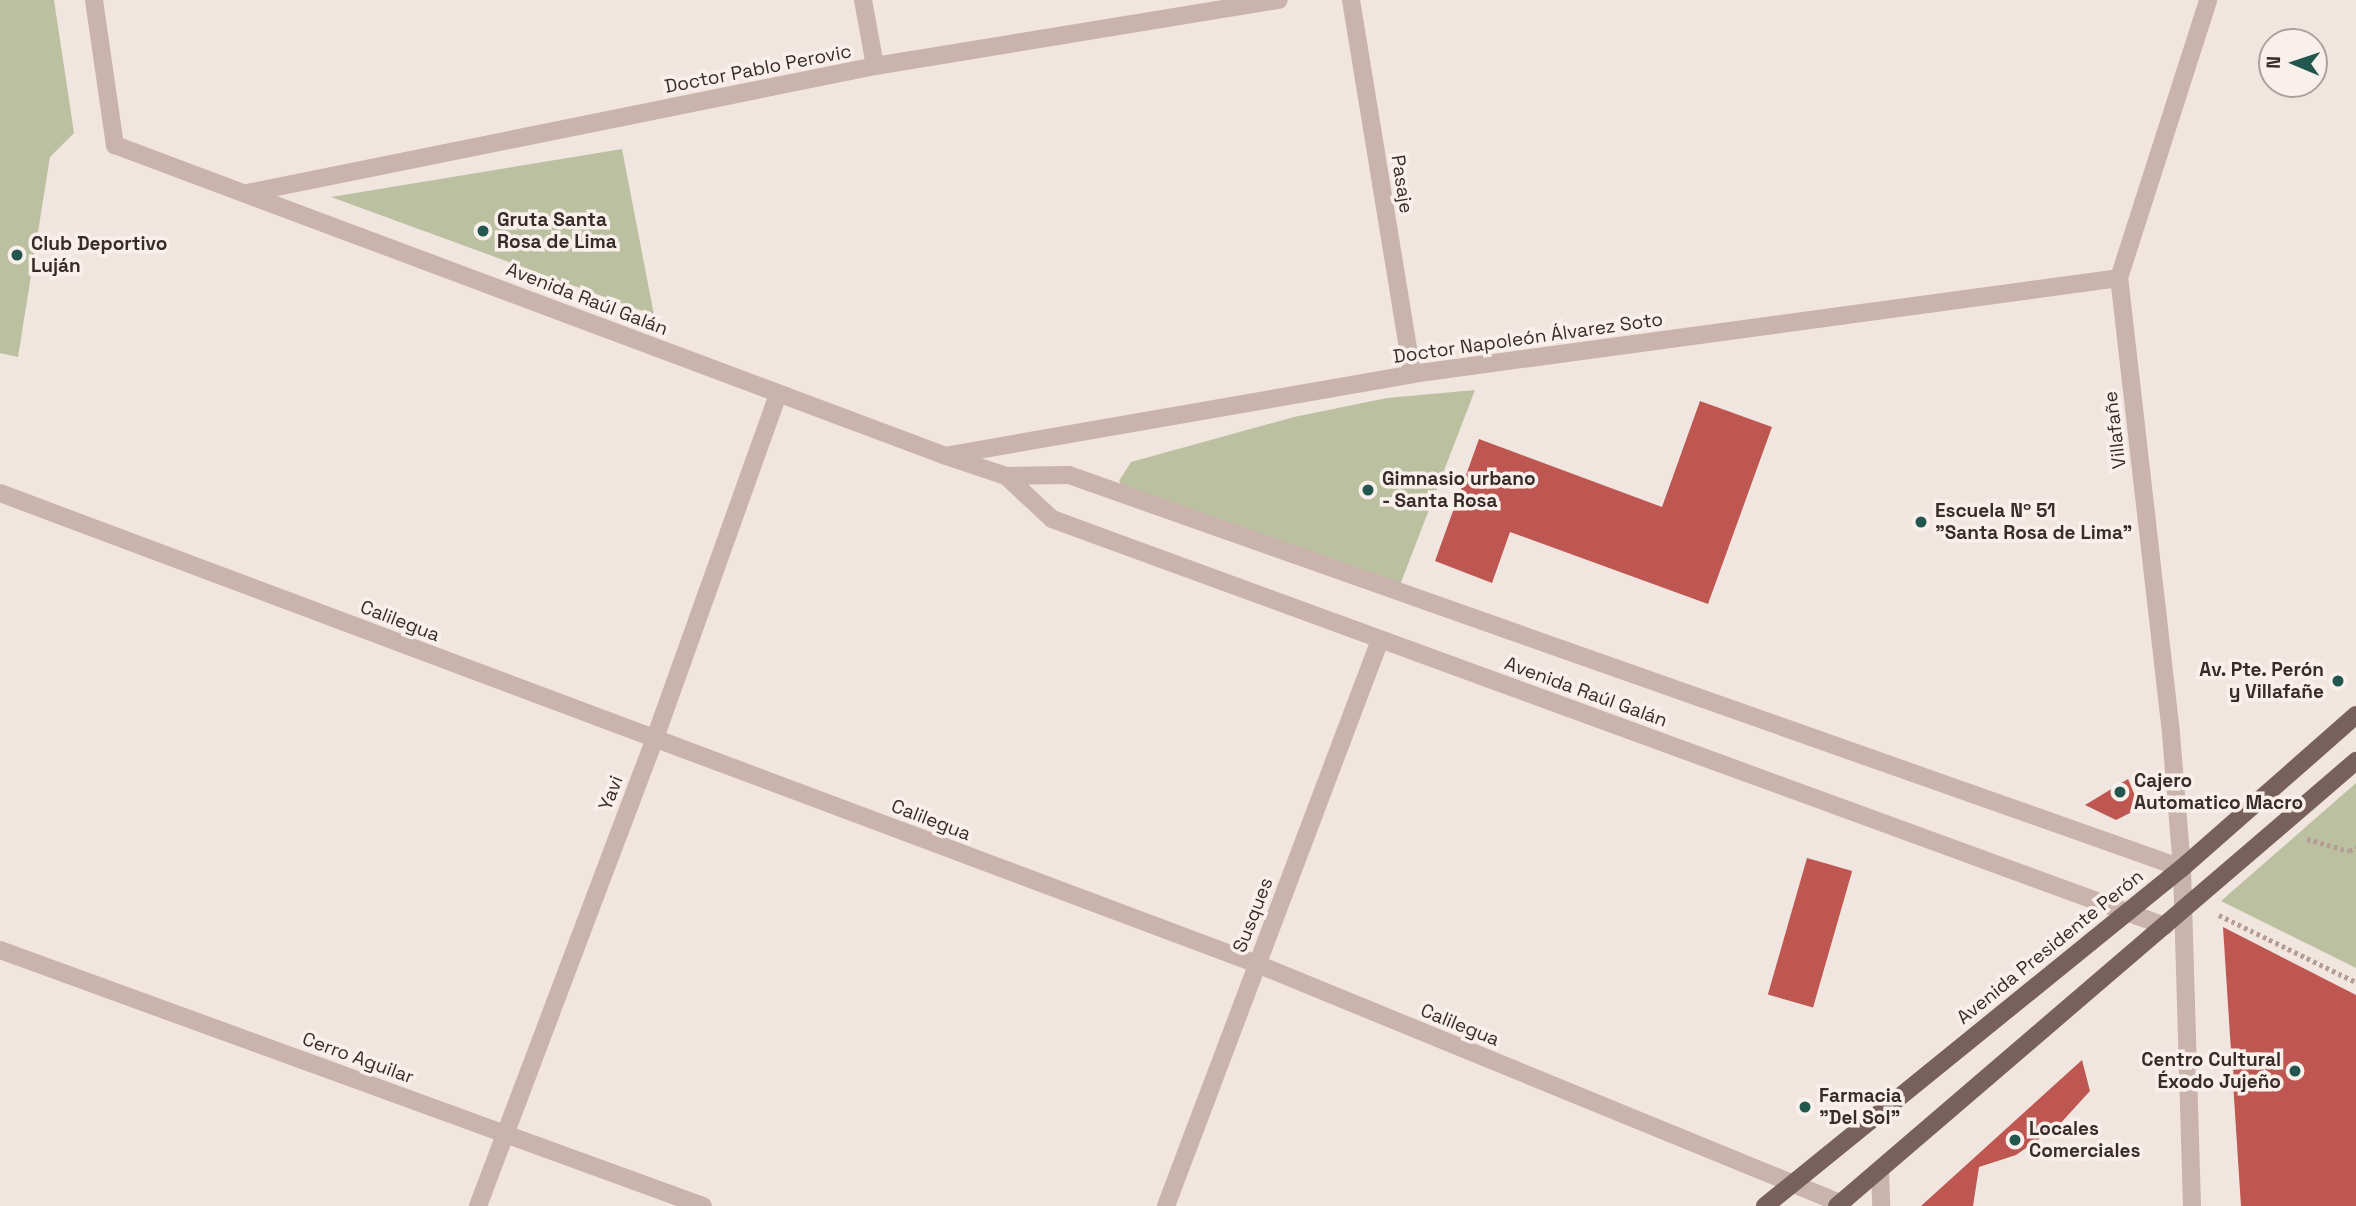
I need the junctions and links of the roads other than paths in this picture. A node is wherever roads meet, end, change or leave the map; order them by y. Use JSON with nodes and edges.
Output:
{"nodes":[{"id":1,"x":94,"y":0,"type":"edge"},
{"id":2,"x":863,"y":0,"type":"edge"},
{"id":3,"x":1279,"y":0,"type":"edge"},
{"id":4,"x":1351,"y":0,"type":"edge"},
{"id":5,"x":2208,"y":0,"type":"edge"},
{"id":6,"x":875,"y":66,"type":"junction"},
{"id":7,"x":247,"y":193,"type":"junction"},
{"id":8,"x":2119,"y":278,"type":"junction"},
{"id":9,"x":1412,"y":374,"type":"junction"},
{"id":10,"x":778,"y":394,"type":"junction"},
{"id":11,"x":946,"y":456,"type":"junction"},
{"id":12,"x":1006,"y":476,"type":"junction"},
{"id":13,"x":0,"y":493,"type":"edge"},
{"id":14,"x":1380,"y":640,"type":"junction"},
{"id":15,"x":2356,"y":715,"type":"edge"},
{"id":16,"x":655,"y":738,"type":"junction"},
{"id":17,"x":2356,"y":761,"type":"edge"},
{"id":18,"x":2182,"y":868,"type":"junction"},
{"id":19,"x":2184,"y":910,"type":"junction"},
{"id":20,"x":2126,"y":912,"type":"junction"},
{"id":21,"x":2165,"y":926,"type":"junction"},
{"id":22,"x":0,"y":950,"type":"edge"},
{"id":23,"x":1257,"y":964,"type":"junction"},
{"id":24,"x":503,"y":1133,"type":"junction"},
{"id":25,"x":1880,"y":1171,"type":"junction"},
{"id":26,"x":1791,"y":1184,"type":"junction"},
{"id":27,"x":1838,"y":1205,"type":"edge"},
{"id":28,"x":478,"y":1206,"type":"edge"},
{"id":29,"x":703,"y":1206,"type":"edge"},
{"id":30,"x":1166,"y":1206,"type":"edge"},
{"id":31,"x":1765,"y":1206,"type":"edge"},
{"id":32,"x":1881,"y":1206,"type":"edge"},
{"id":33,"x":2192,"y":1206,"type":"edge"}],
"edges":[{"from":1,"to":7,"type":"street","name":"Avenida Raúl Galán"},
{"from":2,"to":6,"type":"street"},
{"from":3,"to":6,"type":"street","name":"Doctor Pablo Perovic"},
{"from":4,"to":9,"type":"street","name":"Pasaje"},
{"from":5,"to":8,"type":"street","name":"Villafañe"},
{"from":6,"to":7,"type":"street","name":"Doctor Pablo Perovic"},
{"from":7,"to":10,"type":"street","name":"Avenida Raúl Galán"},
{"from":8,"to":9,"type":"street","name":"Doctor Napoleón Álvarez Soto"},
{"from":8,"to":18,"type":"street","name":"Villafañe"},
{"from":9,"to":11,"type":"street","name":"Doctor Napoleón Álvarez Soto"},
{"from":10,"to":11,"type":"street","name":"Avenida Raúl Galán"},
{"from":10,"to":16,"type":"street","name":"Yavi"},
{"from":11,"to":12,"type":"street","name":"Avenida Raúl Galán"},
{"from":12,"to":14,"type":"street","name":"Avenida Raúl Galán"},
{"from":12,"to":18,"type":"street","name":"Avenida Raúl Galán"},
{"from":13,"to":16,"type":"street","name":"Calilegua"},
{"from":14,"to":20,"type":"street","name":"Avenida Raúl Galán"},
{"from":14,"to":23,"type":"street","name":"Susques"},
{"from":15,"to":18,"type":"main road","name":"Avenida Presidente Perón"},
{"from":16,"to":23,"type":"street","name":"Calilegua"},
{"from":16,"to":24,"type":"street","name":"Yavi"},
{"from":17,"to":19,"type":"main road"},
{"from":18,"to":19,"type":"street","name":"Villafañe"},
{"from":18,"to":20,"type":"main road","name":"Avenida Presidente Perón"},
{"from":19,"to":21,"type":"main road"},
{"from":19,"to":33,"type":"street","name":"Villafañe"},
{"from":20,"to":21,"type":"street","name":"Avenida Raúl Galán"},
{"from":20,"to":26,"type":"main road","name":"Avenida Presidente Perón"},
{"from":21,"to":25,"type":"main road"},
{"from":22,"to":24,"type":"street","name":"Cerro Aguilar"},
{"from":23,"to":26,"type":"street","name":"Calilegua"},
{"from":23,"to":30,"type":"street","name":"Susques"},
{"from":24,"to":28,"type":"street","name":"Yavi"},
{"from":24,"to":29,"type":"street","name":"Cerro Aguilar"},
{"from":25,"to":27,"type":"main road"},
{"from":25,"to":32,"type":"street"},
{"from":26,"to":27,"type":"street","name":"Calilegua"},
{"from":26,"to":31,"type":"main road","name":"Avenida Presidente Perón"}]}
